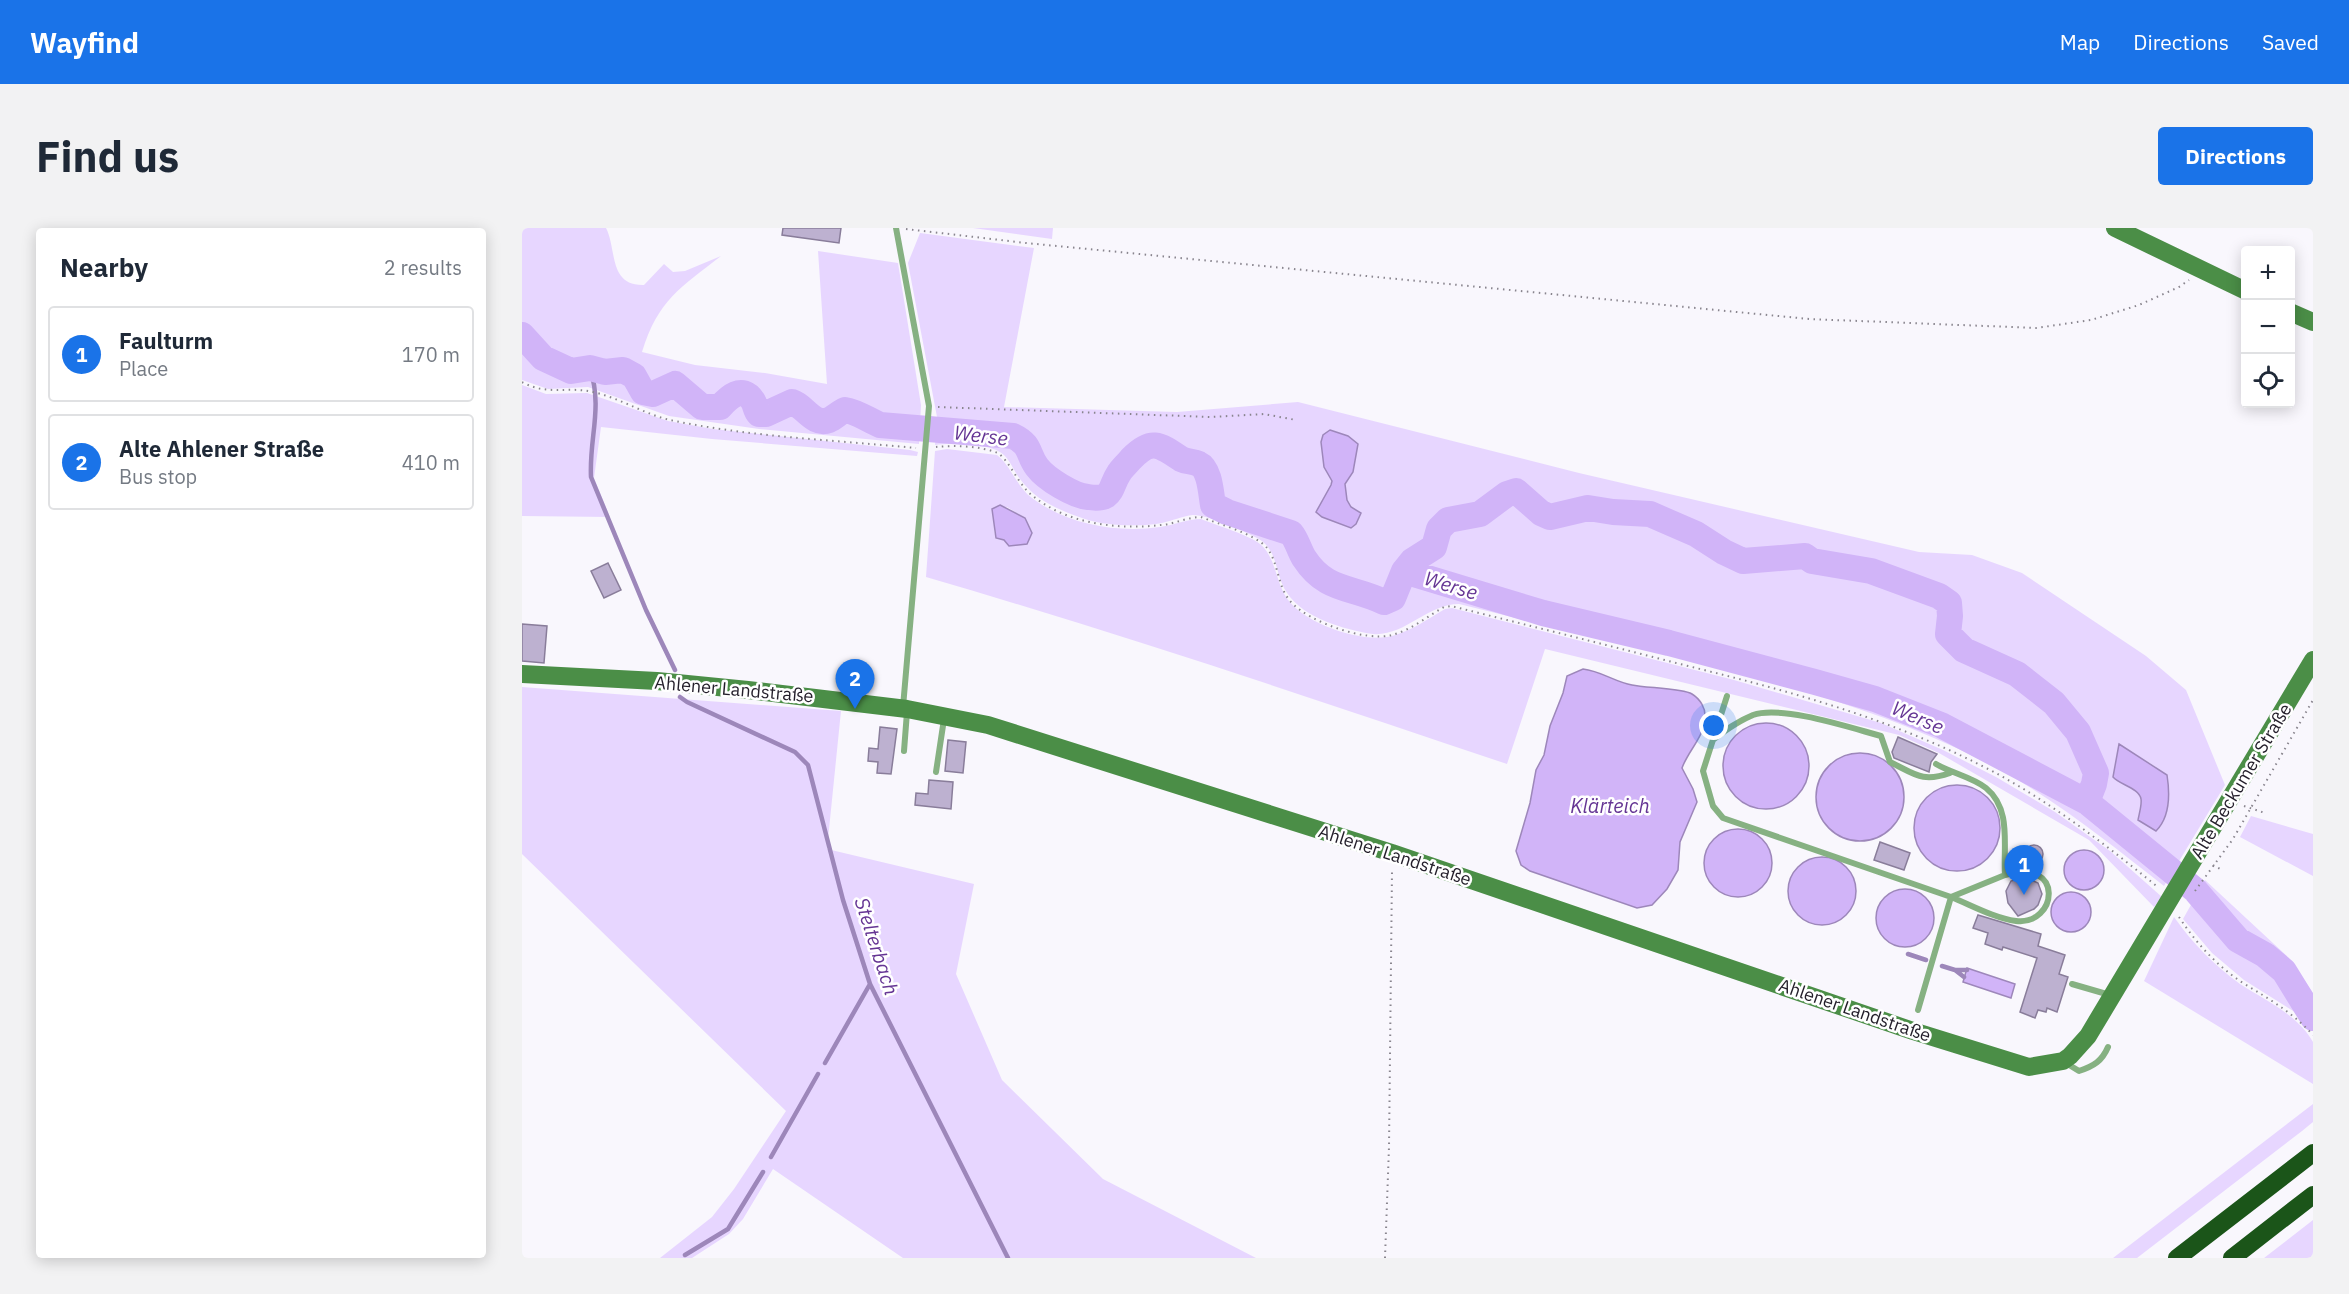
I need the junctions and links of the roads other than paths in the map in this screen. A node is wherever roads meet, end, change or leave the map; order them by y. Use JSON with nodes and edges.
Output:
{"nodes":[{"id":1,"x":897,"y":228,"type":"edge"},
{"id":2,"x":2115,"y":228,"type":"edge"},
{"id":3,"x":2241,"y":289,"type":"edge"},
{"id":4,"x":2295,"y":314,"type":"edge"},
{"id":5,"x":2313,"y":322,"type":"edge"},
{"id":6,"x":2313,"y":660,"type":"edge"},
{"id":7,"x":522,"y":675,"type":"edge"},
{"id":8,"x":1726,"y":696,"type":"dead end"},
{"id":9,"x":905,"y":708,"type":"junction"},
{"id":10,"x":944,"y":715,"type":"junction"},
{"id":11,"x":1713,"y":740,"type":"junction"},
{"id":12,"x":904,"y":751,"type":"dead end"},
{"id":13,"x":1936,"y":764,"type":"dead end"},
{"id":14,"x":936,"y":772,"type":"dead end"},
{"id":15,"x":1950,"y":772,"type":"junction"},
{"id":16,"x":2005,"y":875,"type":"junction"},
{"id":17,"x":1951,"y":897,"type":"junction"},
{"id":18,"x":2072,"y":984,"type":"dead end"},
{"id":19,"x":2113,"y":996,"type":"junction"},
{"id":20,"x":1918,"y":1010,"type":"dead end"},
{"id":21,"x":2108,"y":1047,"type":"dead end"},
{"id":22,"x":2063,"y":1061,"type":"junction"},
{"id":23,"x":2313,"y":1153,"type":"edge"},
{"id":24,"x":2313,"y":1196,"type":"edge"},
{"id":25,"x":2177,"y":1258,"type":"edge"},
{"id":26,"x":2232,"y":1258,"type":"edge"}],
"edges":[{"from":1,"to":9,"type":"lane"},
{"from":2,"to":3,"type":"street"},
{"from":4,"to":5,"type":"street"},
{"from":6,"to":19,"type":"street","name":"Alte Beckumer Straße"},
{"from":7,"to":9,"type":"street","name":"Ahlener Landstraße"},
{"from":8,"to":11,"type":"lane"},
{"from":9,"to":10,"type":"street","name":"Ahlener Landstraße"},
{"from":9,"to":12,"type":"lane"},
{"from":10,"to":14,"type":"lane"},
{"from":10,"to":22,"type":"street","name":"Ahlener Landstraße"},
{"from":11,"to":15,"type":"lane"},
{"from":11,"to":17,"type":"lane"},
{"from":13,"to":15,"type":"lane"},
{"from":15,"to":16,"type":"lane"},
{"from":16,"to":17,"type":"lane"},
{"from":16,"to":17,"type":"lane"},
{"from":17,"to":20,"type":"lane"},
{"from":18,"to":19,"type":"lane"},
{"from":19,"to":22,"type":"street"},
{"from":21,"to":22,"type":"lane"},
{"from":23,"to":25,"type":"highway"},
{"from":24,"to":26,"type":"highway"}]}
